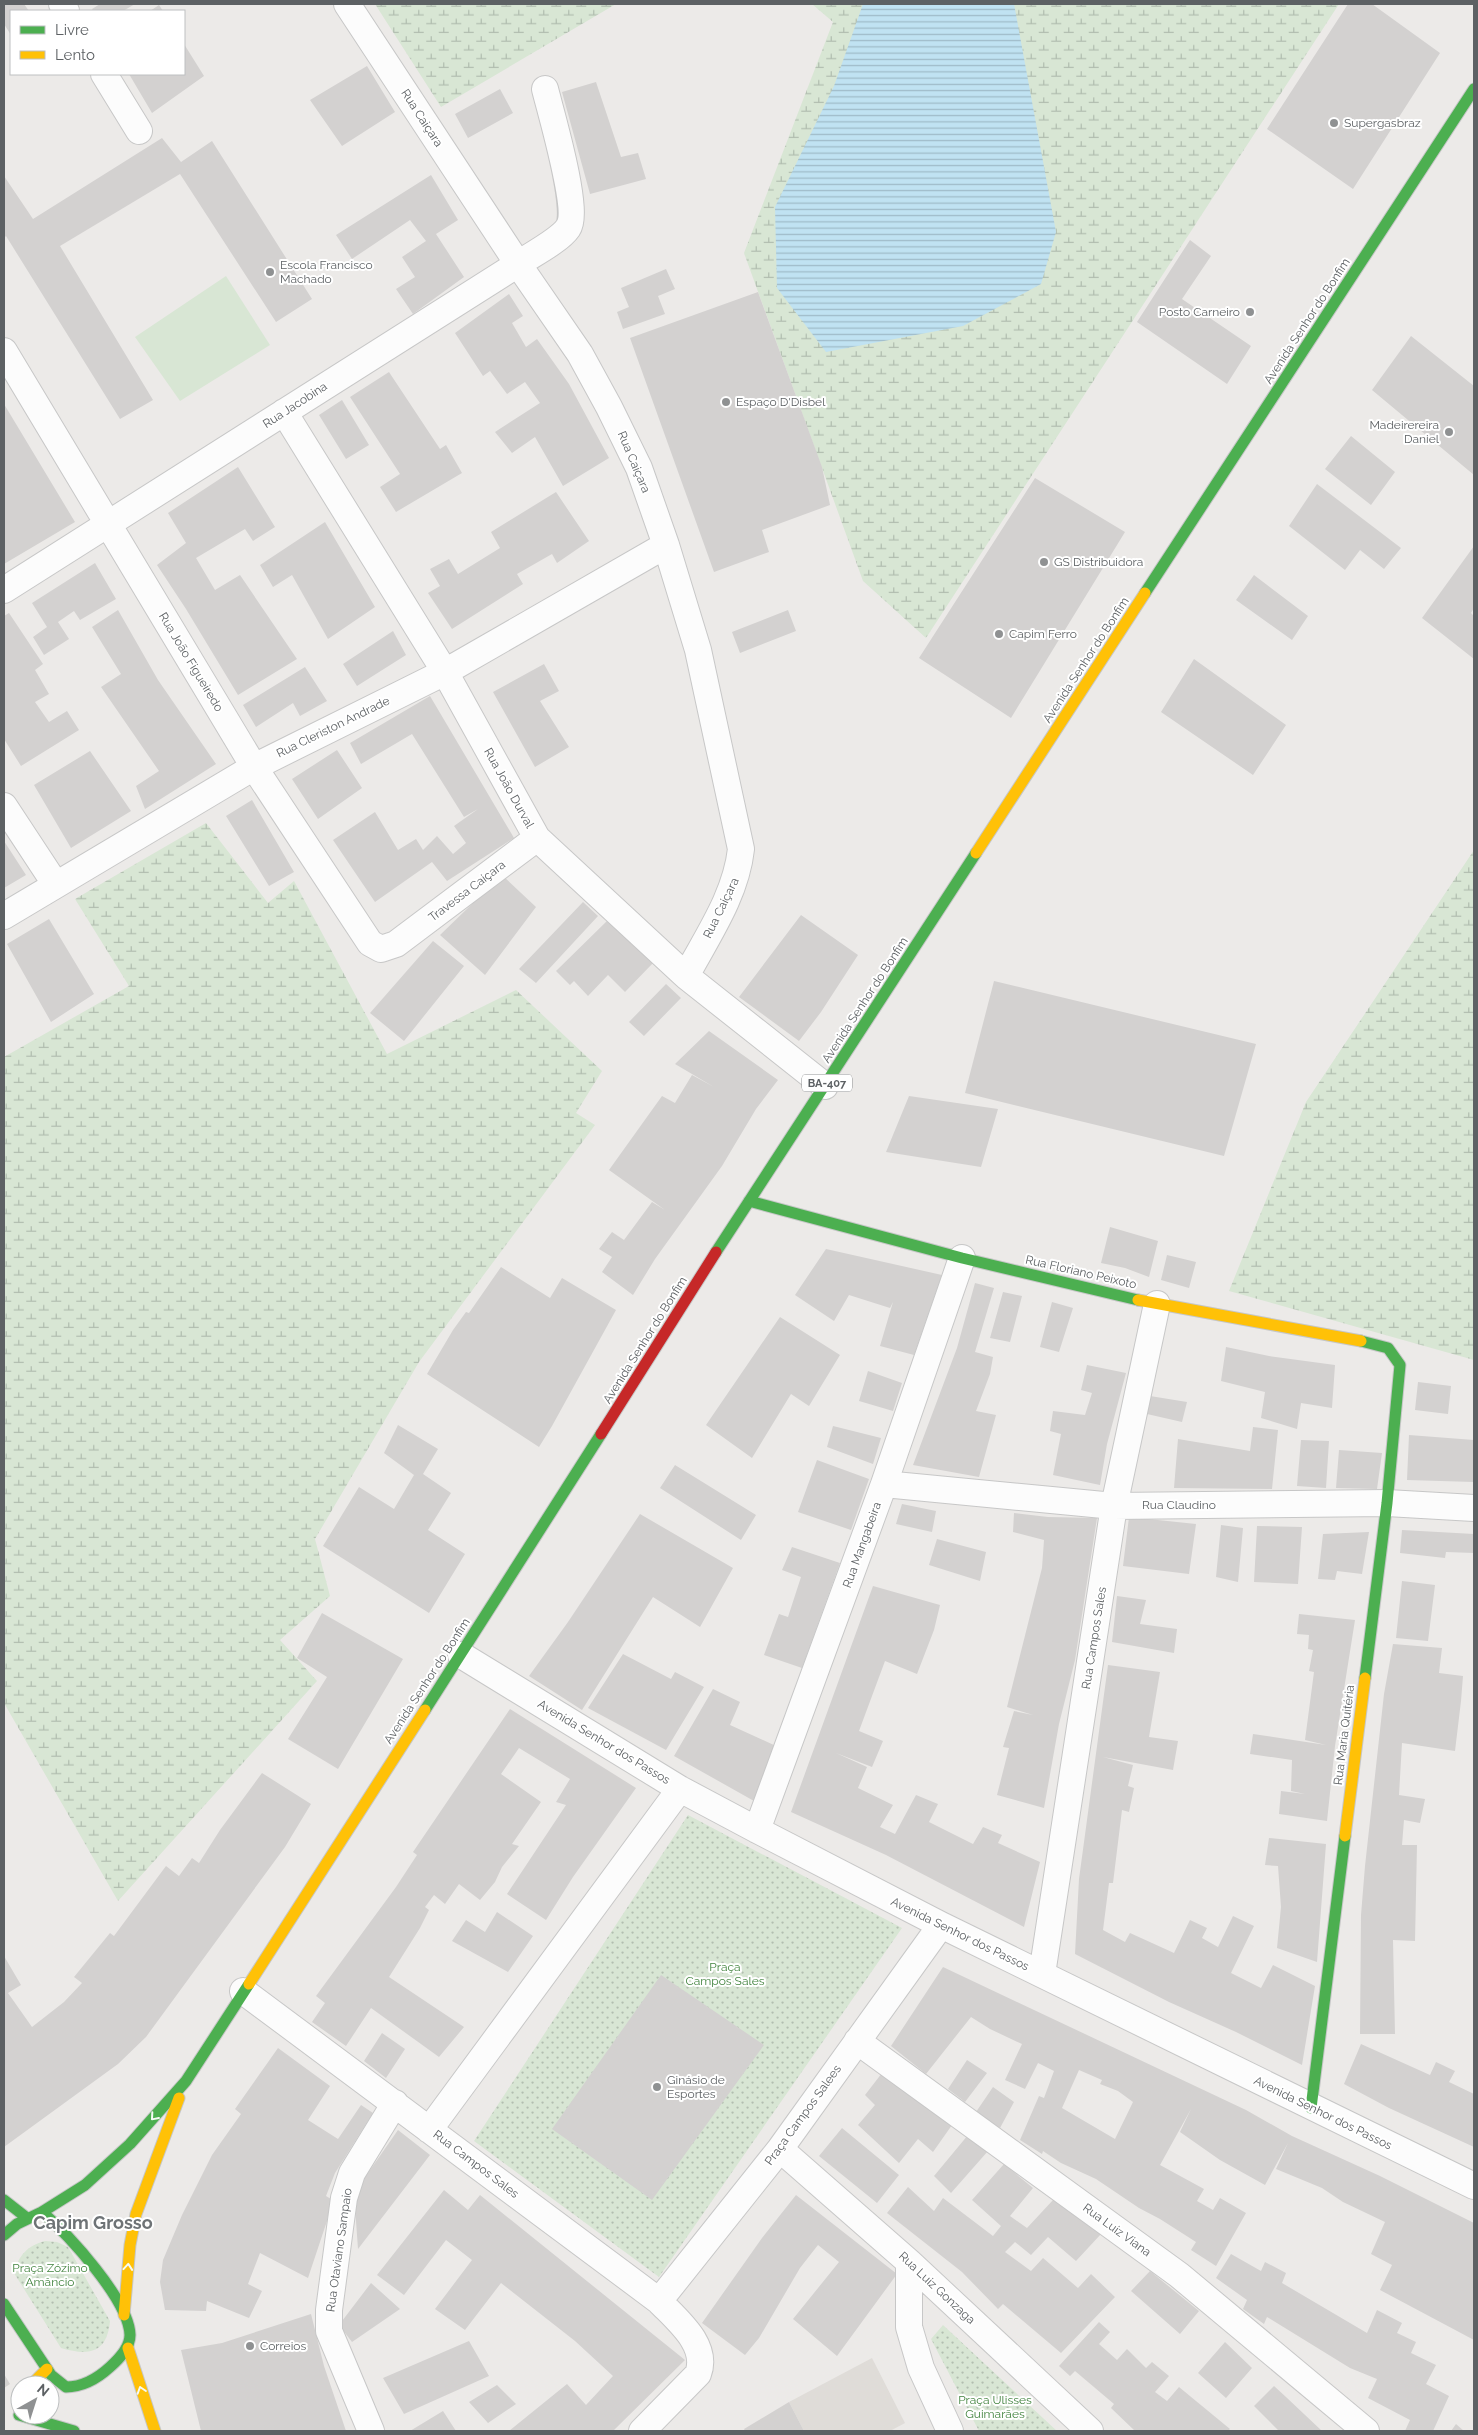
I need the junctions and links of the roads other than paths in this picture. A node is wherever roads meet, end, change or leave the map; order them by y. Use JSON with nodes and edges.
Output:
{"nodes":[{"id":1,"x":348,"y":4,"type":"edge"},
{"id":2,"x":105,"y":75,"type":"edge"},
{"id":3,"x":545,"y":89,"type":"dead end"},
{"id":4,"x":1474,"y":89,"type":"edge"},
{"id":5,"x":139,"y":131,"type":"dead end"},
{"id":6,"x":518,"y":264,"type":"junction"},
{"id":7,"x":4,"y":351,"type":"edge"},
{"id":8,"x":284,"y":412,"type":"junction"},
{"id":9,"x":108,"y":526,"type":"junction"},
{"id":10,"x":666,"y":545,"type":"junction"},
{"id":11,"x":4,"y":590,"type":"edge"},
{"id":12,"x":445,"y":672,"type":"junction"},
{"id":13,"x":254,"y":767,"type":"junction"},
{"id":14,"x":4,"y":806,"type":"edge"},
{"id":15,"x":537,"y":838,"type":"junction"},
{"id":16,"x":56,"y":885,"type":"junction"},
{"id":17,"x":4,"y":916,"type":"edge"},
{"id":18,"x":396,"y":944,"type":"joint"},
{"id":19,"x":686,"y":976,"type":"junction"},
{"id":20,"x":825,"y":1086,"type":"junction"},
{"id":21,"x":749,"y":1201,"type":"junction"},
{"id":22,"x":962,"y":1258,"type":"junction"},
{"id":23,"x":1157,"y":1304,"type":"junction"},
{"id":24,"x":1400,"y":1365,"type":"joint"},
{"id":25,"x":884,"y":1484,"type":"junction"},
{"id":26,"x":1387,"y":1503,"type":"junction"},
{"id":27,"x":1114,"y":1506,"type":"junction"},
{"id":28,"x":1474,"y":1508,"type":"edge"},
{"id":29,"x":461,"y":1655,"type":"junction"},
{"id":30,"x":680,"y":1789,"type":"junction"},
{"id":31,"x":757,"y":1830,"type":"junction"},
{"id":32,"x":941,"y":1925,"type":"junction"},
{"id":33,"x":1042,"y":1974,"type":"junction"},
{"id":34,"x":243,"y":1991,"type":"junction"},
{"id":35,"x":857,"y":2042,"type":"junction"},
{"id":36,"x":186,"y":2081,"type":"junction"},
{"id":37,"x":395,"y":2103,"type":"junction"},
{"id":38,"x":1311,"y":2108,"type":"junction"},
{"id":39,"x":429,"y":2130,"type":"junction"},
{"id":40,"x":780,"y":2149,"type":"junction"},
{"id":41,"x":1474,"y":2186,"type":"edge"},
{"id":42,"x":4,"y":2200,"type":"edge"},
{"id":43,"x":42,"y":2212,"type":"junction"},
{"id":44,"x":27,"y":2218,"type":"junction"},
{"id":45,"x":4,"y":2235,"type":"edge"},
{"id":46,"x":909,"y":2262,"type":"junction"},
{"id":47,"x":659,"y":2301,"type":"junction"},
{"id":48,"x":4,"y":2304,"type":"edge"},
{"id":49,"x":124,"y":2315,"type":"junction"},
{"id":50,"x":128,"y":2348,"type":"junction"},
{"id":51,"x":47,"y":2369,"type":"junction"},
{"id":52,"x":41,"y":2375,"type":"edge"},
{"id":53,"x":50,"y":2375,"type":"edge"},
{"id":54,"x":60,"y":2389,"type":"edge"},
{"id":55,"x":72,"y":2416,"type":"dead end"},
{"id":56,"x":54,"y":2425,"type":"edge"},
{"id":57,"x":74,"y":2431,"type":"edge"},
{"id":58,"x":79,"y":2431,"type":"edge"},
{"id":59,"x":155,"y":2431,"type":"edge"},
{"id":60,"x":371,"y":2431,"type":"edge"},
{"id":61,"x":642,"y":2431,"type":"edge"},
{"id":62,"x":950,"y":2431,"type":"edge"},
{"id":63,"x":1090,"y":2431,"type":"edge"},
{"id":64,"x":1366,"y":2431,"type":"edge"}],
"edges":[{"from":1,"to":6,"type":"street","name":"Rua Caiçara"},
{"from":2,"to":5,"type":"street"},
{"from":3,"to":6,"type":"street","name":"Rua Jacobina"},
{"from":4,"to":20,"type":"main road","name":"Avenida Senhor do Bonfim","number":"BA-407"},
{"from":6,"to":8,"type":"street","name":"Rua Jacobina"},
{"from":6,"to":10,"type":"street","name":"Rua Caiçara"},
{"from":7,"to":9,"type":"street","name":"Rua João Figueiredo"},
{"from":8,"to":9,"type":"street","name":"Rua Jacobina"},
{"from":8,"to":12,"type":"street","name":"Rua João Durval"},
{"from":9,"to":11,"type":"street","name":"Rua Jacobina"},
{"from":9,"to":13,"type":"street","name":"Rua João Figueiredo"},
{"from":10,"to":12,"type":"street","name":"Rua Cleriston Andrade"},
{"from":10,"to":19,"type":"street","name":"Rua Caiçara"},
{"from":12,"to":13,"type":"street","name":"Rua Cleriston Andrade"},
{"from":12,"to":15,"type":"street","name":"Rua João Durval"},
{"from":13,"to":16,"type":"street","name":"Rua Cleriston Andrade"},
{"from":13,"to":18,"type":"street","name":"Rua João Figueiredo"},
{"from":14,"to":16,"type":"street"},
{"from":15,"to":18,"type":"street","name":"Travessa Caiçara"},
{"from":15,"to":19,"type":"street","name":"Rua João Durval"},
{"from":16,"to":17,"type":"street","name":"Rua Cleriston Andrade"},
{"from":19,"to":20,"type":"street","name":"Rua João Durval"},
{"from":20,"to":21,"type":"main road","name":"Avenida Senhor do Bonfim","number":"BA-407"},
{"from":21,"to":22,"type":"main road","name":"Rua Floriano Peixoto"},
{"from":21,"to":29,"type":"main road","name":"Avenida Senhor do Bonfim","number":"BA-407"},
{"from":22,"to":23,"type":"main road","name":"Rua Floriano Peixoto"},
{"from":22,"to":25,"type":"street","name":"Rua Mangabeira"},
{"from":23,"to":24,"type":"main road","name":"Rua Floriano Peixoto"},
{"from":23,"to":27,"type":"street","name":"Rua Campos Sales"},
{"from":24,"to":26,"type":"main road","name":"Rua Maria Quitéria"},
{"from":25,"to":27,"type":"street","name":"Rua Claudino"},
{"from":25,"to":31,"type":"street","name":"Rua Mangabeira"},
{"from":26,"to":27,"type":"street","name":"Rua Claudino"},
{"from":26,"to":28,"type":"street","name":"Rua Claudino"},
{"from":26,"to":38,"type":"main road","name":"Rua Maria Quitéria"},
{"from":27,"to":33,"type":"street","name":"Rua Campos Sales"},
{"from":29,"to":30,"type":"street","name":"Avenida Senhor dos Passos"},
{"from":29,"to":34,"type":"main road","name":"Avenida Senhor do Bonfim","number":"BA-407"},
{"from":30,"to":31,"type":"street","name":"Avenida Senhor dos Passos"},
{"from":30,"to":39,"type":"street"},
{"from":31,"to":32,"type":"street","name":"Avenida Senhor dos Passos"},
{"from":32,"to":33,"type":"street","name":"Avenida Senhor dos Passos"},
{"from":32,"to":35,"type":"street","name":"Praça Campos Salees"},
{"from":33,"to":38,"type":"street","name":"Avenida Senhor dos Passos"},
{"from":34,"to":36,"type":"main road","name":"Avenida Senhor do Bonfim","number":"BA-407"},
{"from":34,"to":37,"type":"street","name":"Rua Campos Sales"},
{"from":35,"to":40,"type":"street","name":"Praça Campos Salees"},
{"from":35,"to":64,"type":"street","name":"Rua Luiz Viana"},
{"from":36,"to":43,"type":"main road","name":"Avenida Senhor do Bonfim","one_way":true},
{"from":49,"to":36,"type":"main road","name":"Avenida Senhor do Bonfim","one_way":true},
{"from":37,"to":39,"type":"street","name":"Rua Campos Sales"},
{"from":37,"to":60,"type":"street","name":"Rua Otaviano Sampaio"},
{"from":38,"to":41,"type":"street","name":"Avenida Senhor dos Passos"},
{"from":39,"to":47,"type":"street","name":"Rua Campos Sales"},
{"from":40,"to":46,"type":"street","name":"Rua Luiz Gonzaga"},
{"from":40,"to":47,"type":"street","name":"Praça Campos Salees"},
{"from":42,"to":44,"type":"main road"},
{"from":43,"to":44,"type":"main road","name":"Avenida Senhor do Bonfim"},
{"from":43,"to":49,"type":"main road"},
{"from":44,"to":45,"type":"main road","name":"Avenida Senhor do Bonfim"},
{"from":46,"to":62,"type":"street"},
{"from":46,"to":63,"type":"street","name":"Rua Luiz Gonzaga"},
{"from":47,"to":61,"type":"street","name":"Rua Campos Sales"},
{"from":48,"to":51,"type":"main road"},
{"from":49,"to":50,"type":"main road"},
{"from":50,"to":54,"type":"main road"},
{"from":59,"to":50,"type":"main road","one_way":true},
{"from":51,"to":52,"type":"main road"},
{"from":51,"to":53,"type":"main road"},
{"from":55,"to":58,"type":"main road"},
{"from":56,"to":57,"type":"main road"}]}
